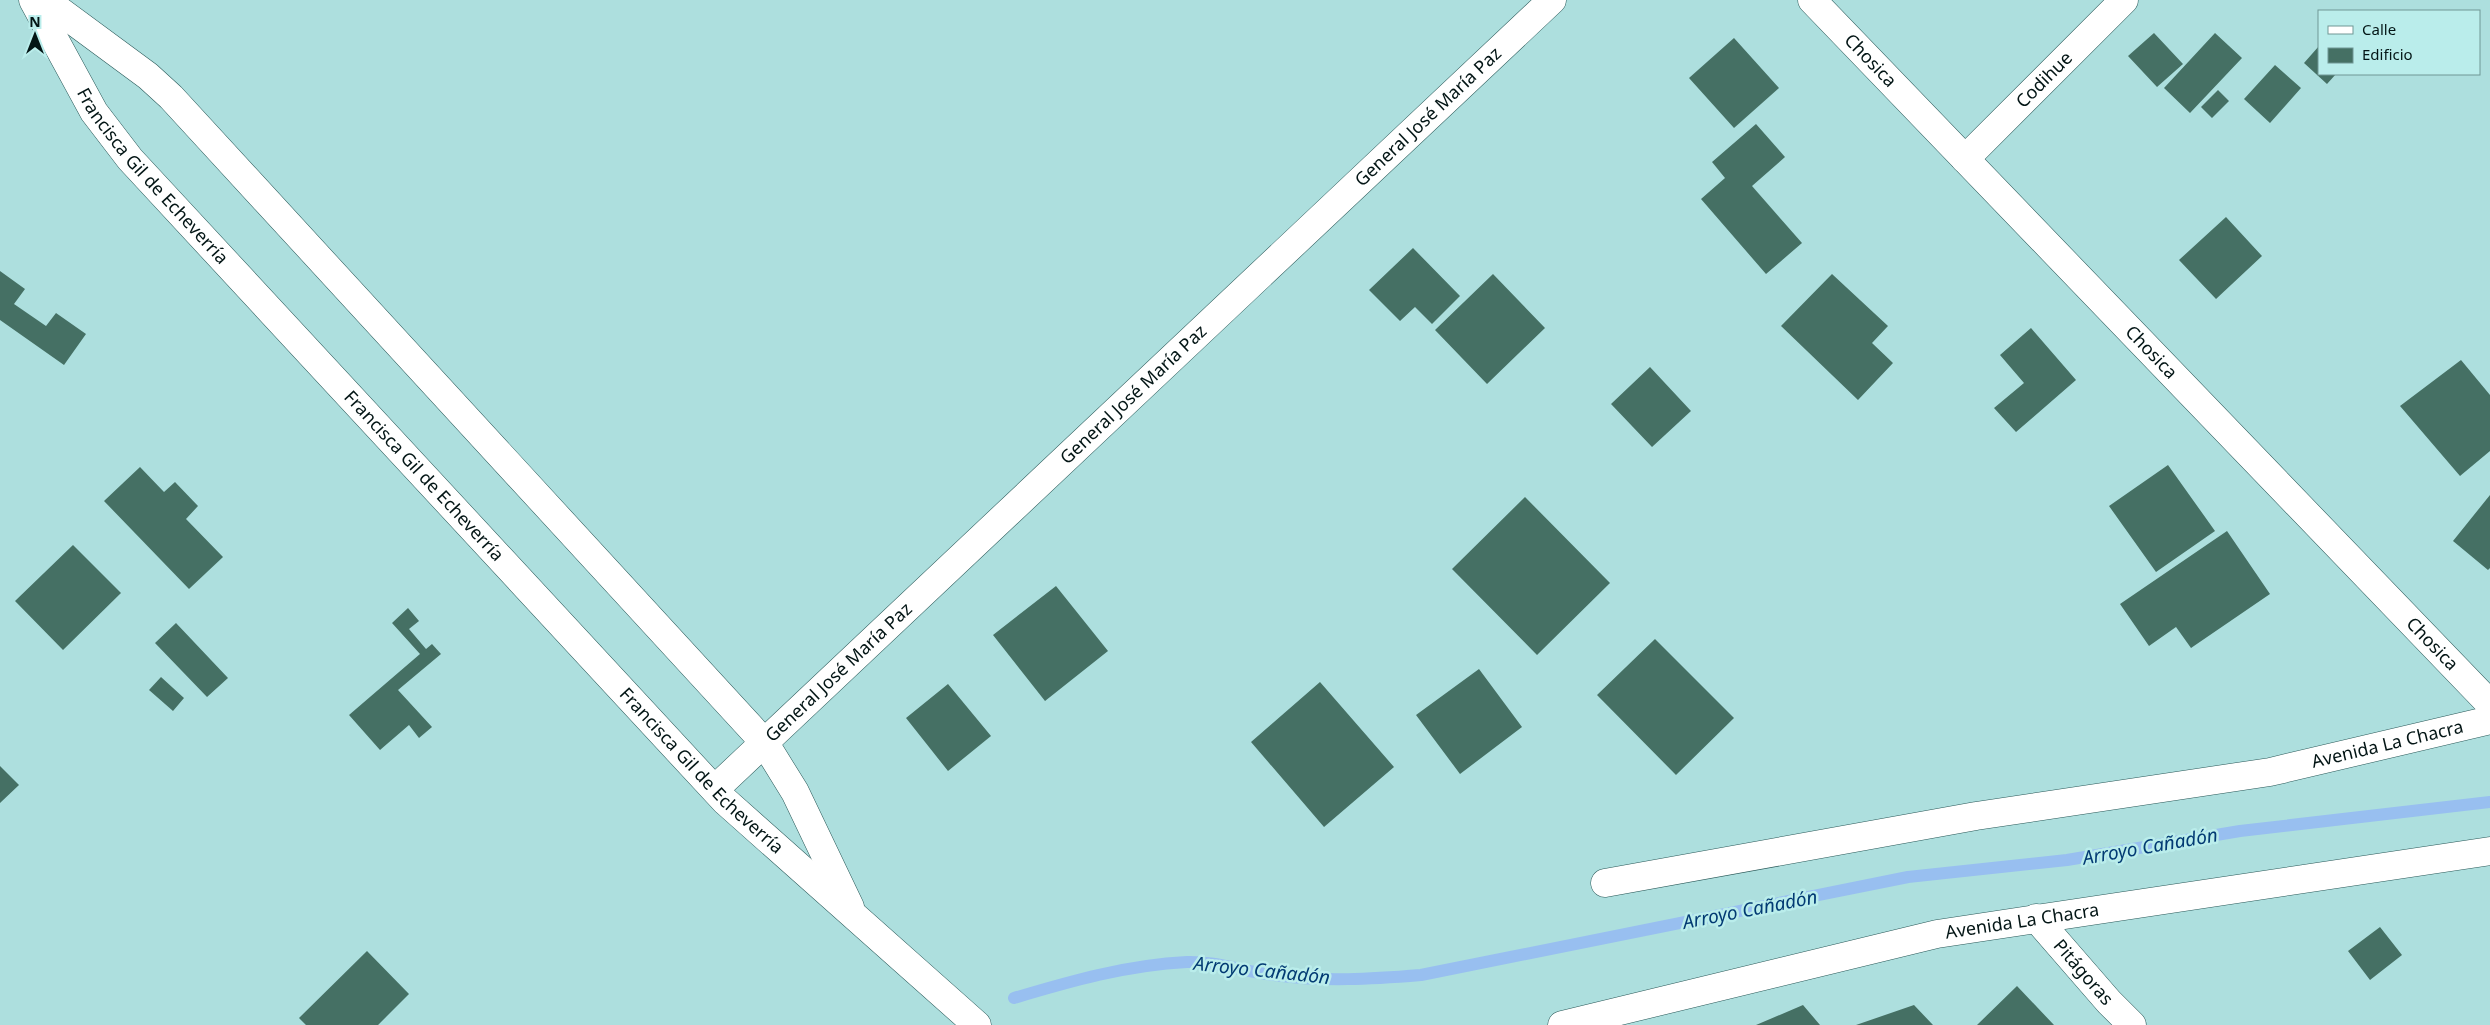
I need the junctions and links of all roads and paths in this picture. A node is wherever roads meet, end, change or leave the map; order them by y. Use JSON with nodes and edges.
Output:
{"nodes":[{"id":1,"x":33,"y":0,"type":"edge"},
{"id":2,"x":45,"y":0,"type":"edge"},
{"id":3,"x":1552,"y":0,"type":"edge"},
{"id":4,"x":1812,"y":0,"type":"edge"},
{"id":5,"x":2124,"y":0,"type":"edge"},
{"id":6,"x":1965,"y":159,"type":"junction"},
{"id":7,"x":2490,"y":704,"type":"edge"},
{"id":8,"x":2490,"y":720,"type":"edge"},
{"id":9,"x":764,"y":742,"type":"junction"},
{"id":10,"x":715,"y":789,"type":"junction"},
{"id":11,"x":2490,"y":851,"type":"edge"},
{"id":12,"x":1605,"y":883,"type":"dead end"},
{"id":13,"x":855,"y":918,"type":"junction"},
{"id":14,"x":2036,"y":918,"type":"junction"},
{"id":15,"x":1570,"y":1024,"type":"edge"},
{"id":16,"x":977,"y":1025,"type":"edge"},
{"id":17,"x":2132,"y":1025,"type":"edge"}],
"edges":[{"from":1,"to":10,"type":"street","name":"Francisca Gil de Echeverría"},
{"from":2,"to":9,"type":"street","name":"Francisca Gil de Echeverría"},
{"from":3,"to":9,"type":"street","name":"General José María Paz"},
{"from":4,"to":6,"type":"street","name":"Chosica"},
{"from":5,"to":6,"type":"street","name":"Codihue"},
{"from":6,"to":7,"type":"street","name":"Chosica"},
{"from":8,"to":12,"type":"street","name":"Avenida La Chacra"},
{"from":9,"to":10,"type":"street","name":"General José María Paz"},
{"from":9,"to":13,"type":"street","name":"Francisca Gil de Echeverría"},
{"from":10,"to":13,"type":"street","name":"Francisca Gil de Echeverría"},
{"from":11,"to":14,"type":"street","name":"Avenida La Chacra"},
{"from":13,"to":16,"type":"street","name":"Francisca Gil de Echeverría"},
{"from":14,"to":15,"type":"street","name":"Avenida La Chacra"},
{"from":14,"to":17,"type":"street","name":"Pitágoras"}]}
